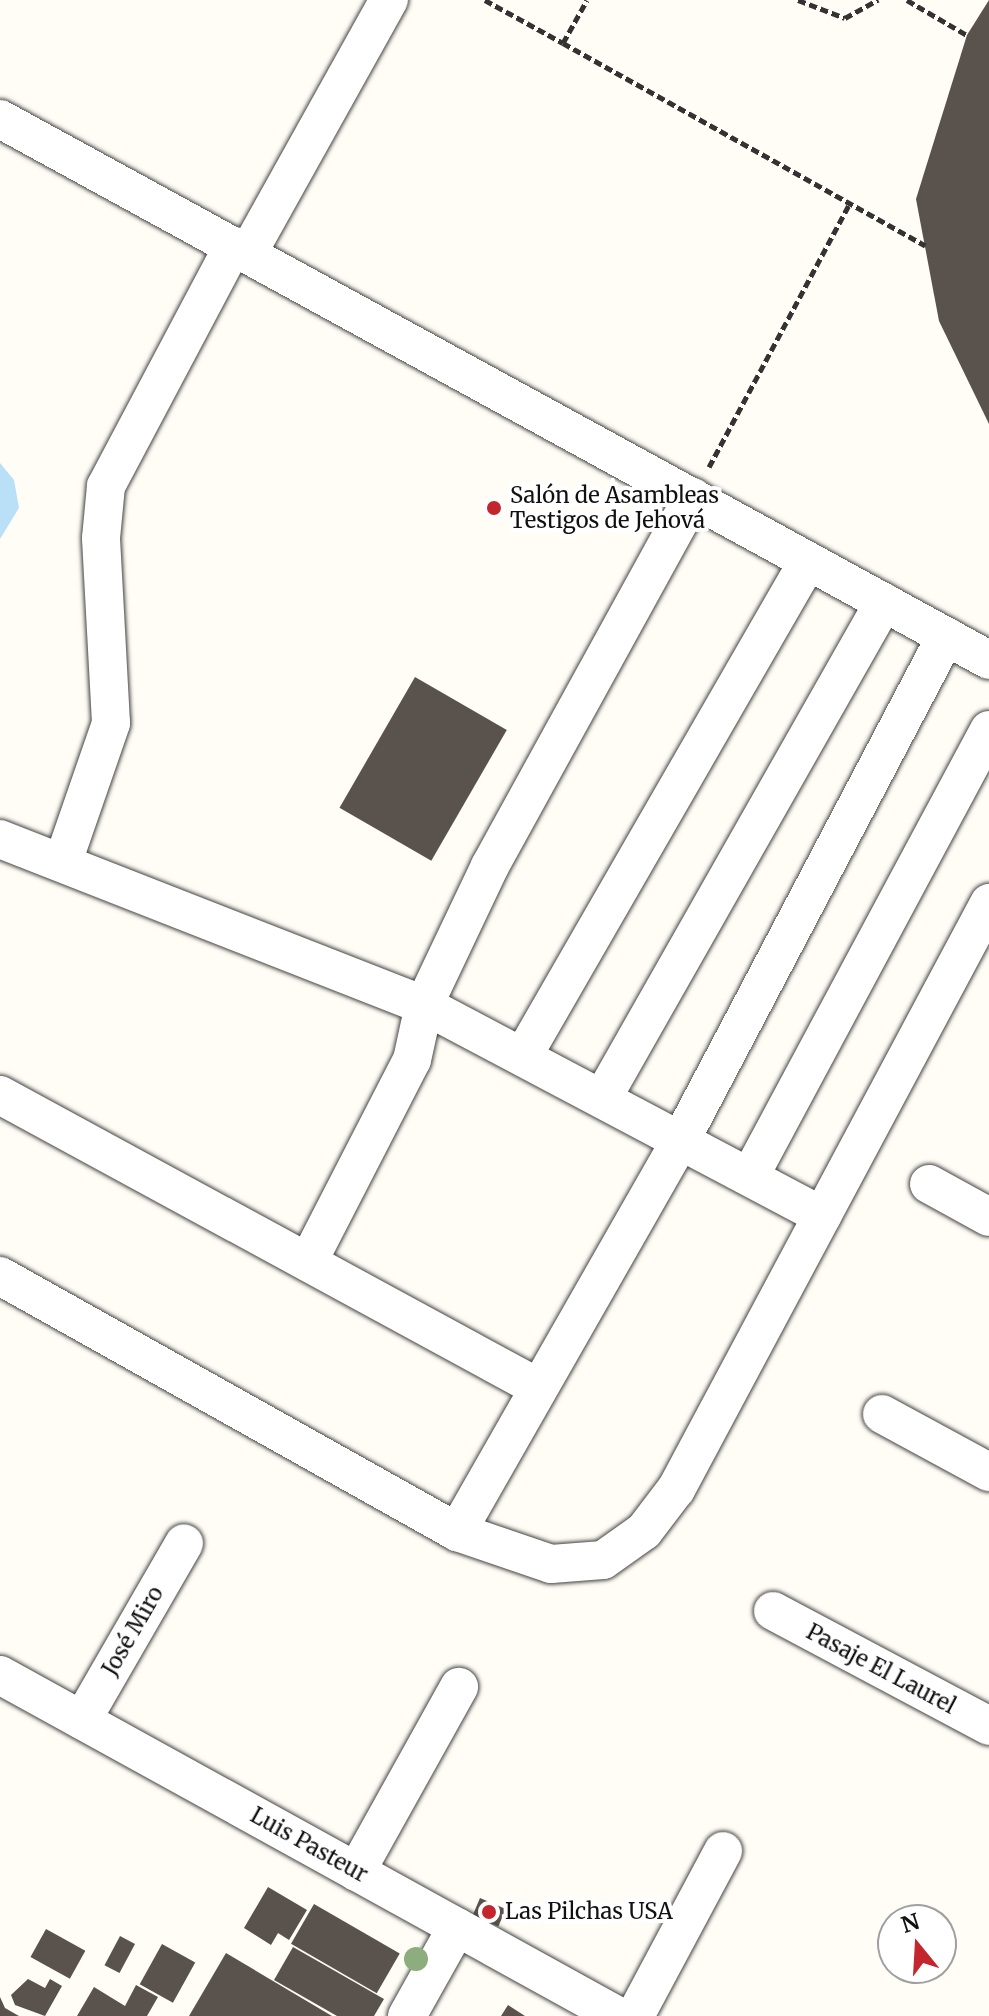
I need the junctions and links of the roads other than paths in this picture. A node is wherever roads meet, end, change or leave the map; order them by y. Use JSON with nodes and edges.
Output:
{"nodes":[{"id":1,"x":389,"y":0,"type":"edge"},
{"id":2,"x":0,"y":119,"type":"edge"},
{"id":3,"x":241,"y":250,"type":"junction"},
{"id":4,"x":693,"y":497,"type":"junction"},
{"id":5,"x":808,"y":561,"type":"junction"},
{"id":6,"x":884,"y":602,"type":"junction"},
{"id":7,"x":946,"y":636,"type":"junction"},
{"id":8,"x":989,"y":660,"type":"edge"},
{"id":9,"x":989,"y":730,"type":"edge"},
{"id":10,"x":0,"y":839,"type":"edge"},
{"id":11,"x":64,"y":859,"type":"junction"},
{"id":12,"x":989,"y":903,"type":"edge"},
{"id":13,"x":424,"y":1005,"type":"junction"},
{"id":14,"x":523,"y":1056,"type":"junction"},
{"id":15,"x":0,"y":1095,"type":"edge"},
{"id":16,"x":603,"y":1097,"type":"junction"},
{"id":17,"x":682,"y":1138,"type":"junction"},
{"id":18,"x":750,"y":1176,"type":"junction"},
{"id":19,"x":929,"y":1184,"type":"dead end"},
{"id":20,"x":822,"y":1216,"type":"junction"},
{"id":21,"x":989,"y":1217,"type":"edge"},
{"id":22,"x":308,"y":1262,"type":"junction"},
{"id":23,"x":0,"y":1276,"type":"edge"},
{"id":24,"x":539,"y":1388,"type":"junction"},
{"id":25,"x":882,"y":1414,"type":"dead end"},
{"id":26,"x":989,"y":1472,"type":"edge"},
{"id":27,"x":457,"y":1532,"type":"junction"},
{"id":28,"x":184,"y":1543,"type":"dead end"},
{"id":29,"x":773,"y":1611,"type":"dead end"},
{"id":30,"x":0,"y":1675,"type":"edge"},
{"id":31,"x":459,"y":1687,"type":"dead end"},
{"id":32,"x":82,"y":1720,"type":"junction"},
{"id":33,"x":989,"y":1726,"type":"edge"},
{"id":34,"x":723,"y":1851,"type":"dead end"},
{"id":35,"x":356,"y":1872,"type":"junction"},
{"id":36,"x":457,"y":1927,"type":"junction"},
{"id":37,"x":407,"y":2016,"type":"edge"},
{"id":38,"x":618,"y":2016,"type":"edge"},
{"id":39,"x":635,"y":2016,"type":"edge"}],
"edges":[{"from":1,"to":3,"type":"street"},
{"from":2,"to":3,"type":"street"},
{"from":3,"to":4,"type":"street"},
{"from":3,"to":11,"type":"street"},
{"from":4,"to":5,"type":"street"},
{"from":4,"to":13,"type":"street"},
{"from":5,"to":6,"type":"street"},
{"from":5,"to":14,"type":"street"},
{"from":6,"to":7,"type":"street"},
{"from":6,"to":16,"type":"street"},
{"from":7,"to":8,"type":"street"},
{"from":7,"to":17,"type":"street"},
{"from":9,"to":18,"type":"street"},
{"from":10,"to":11,"type":"street"},
{"from":11,"to":13,"type":"street"},
{"from":12,"to":20,"type":"street"},
{"from":13,"to":14,"type":"street"},
{"from":13,"to":22,"type":"street"},
{"from":14,"to":16,"type":"street"},
{"from":15,"to":22,"type":"street"},
{"from":16,"to":17,"type":"street"},
{"from":17,"to":18,"type":"street"},
{"from":17,"to":24,"type":"street"},
{"from":18,"to":20,"type":"street"},
{"from":19,"to":21,"type":"street"},
{"from":20,"to":27,"type":"street"},
{"from":22,"to":24,"type":"street"},
{"from":23,"to":27,"type":"street"},
{"from":24,"to":27,"type":"street"},
{"from":25,"to":26,"type":"street"},
{"from":28,"to":32,"type":"street","name":"José Miro"},
{"from":29,"to":33,"type":"street","name":"Pasaje El Laurel"},
{"from":30,"to":32,"type":"street","name":"Luis Pasteur"},
{"from":31,"to":35,"type":"street"},
{"from":32,"to":35,"type":"street","name":"Luis Pasteur"},
{"from":34,"to":39,"type":"street"},
{"from":35,"to":36,"type":"street","name":"Luis Pasteur"},
{"from":36,"to":37,"type":"street"},
{"from":36,"to":38,"type":"street","name":"Luis Pasteur"}]}
